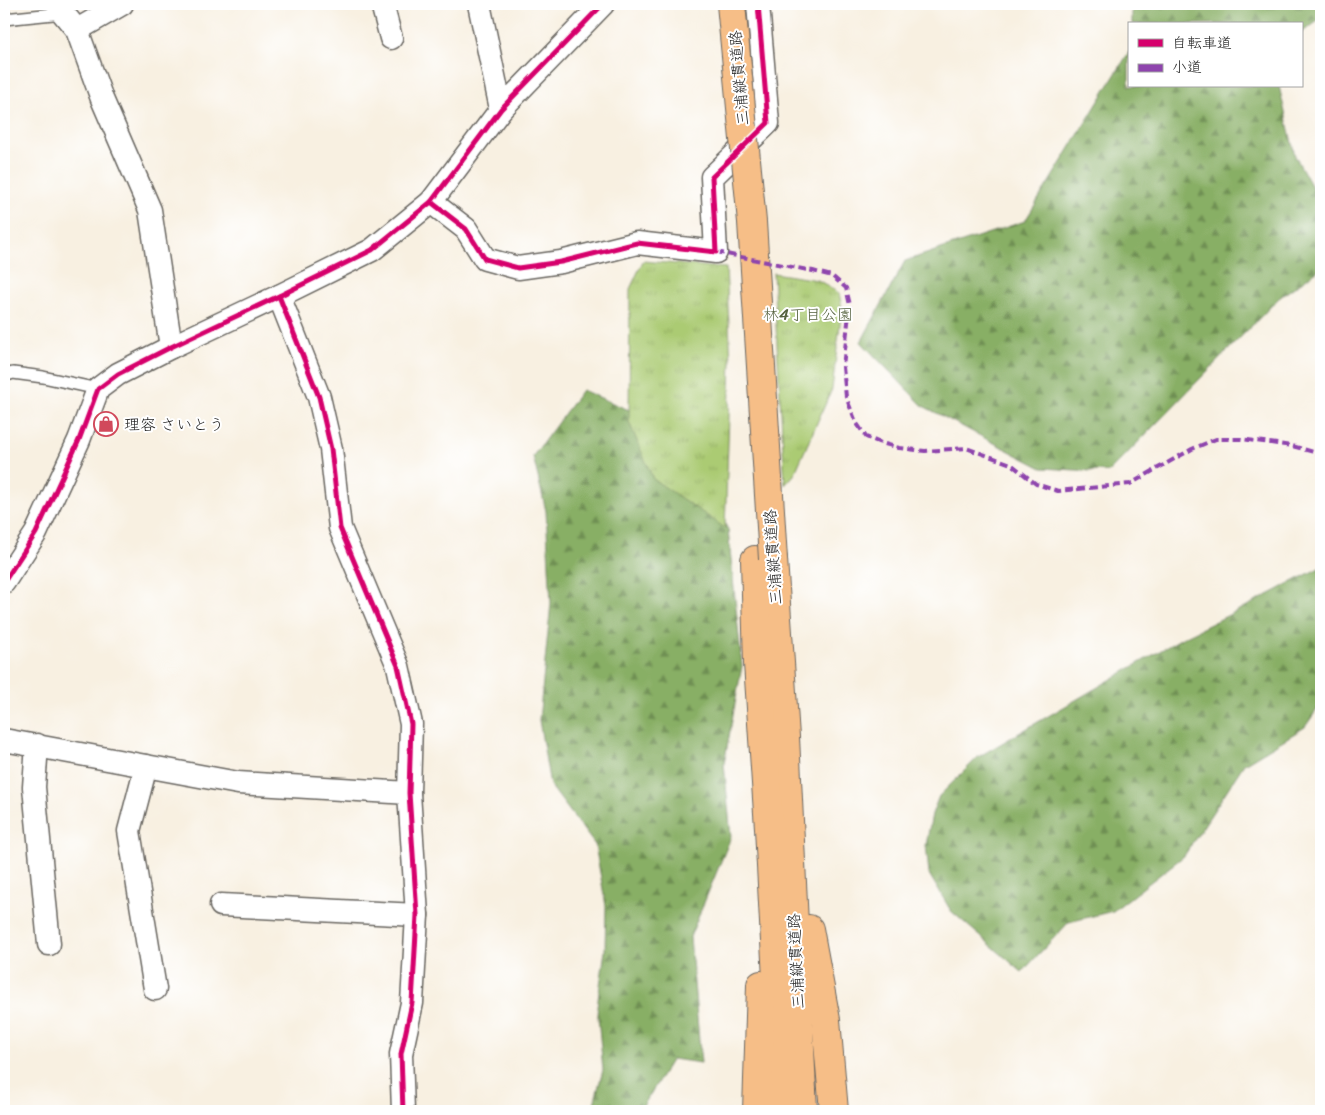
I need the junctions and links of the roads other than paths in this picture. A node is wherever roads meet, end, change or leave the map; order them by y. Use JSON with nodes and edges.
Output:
{"nodes":[{"id":1,"x":122,"y":4,"type":"edge"},
{"id":2,"x":382,"y":4,"type":"edge"},
{"id":3,"x":479,"y":4,"type":"edge"},
{"id":4,"x":603,"y":4,"type":"edge"},
{"id":5,"x":717,"y":4,"type":"edge"},
{"id":6,"x":731,"y":4,"type":"edge"},
{"id":7,"x":758,"y":4,"type":"edge"},
{"id":8,"x":66,"y":15,"type":"edge"},
{"id":9,"x":4,"y":19,"type":"edge"},
{"id":10,"x":391,"y":38,"type":"dead end"},
{"id":11,"x":501,"y":109,"type":"junction"},
{"id":12,"x":431,"y":202,"type":"junction"},
{"id":13,"x":279,"y":296,"type":"junction"},
{"id":14,"x":171,"y":347,"type":"junction"},
{"id":15,"x":4,"y":376,"type":"edge"},
{"id":16,"x":98,"y":389,"type":"junction"},
{"id":17,"x":764,"y":560,"type":"junction"},
{"id":18,"x":4,"y":582,"type":"edge"},
{"id":19,"x":4,"y":740,"type":"edge"},
{"id":20,"x":37,"y":745,"type":"junction"},
{"id":21,"x":146,"y":766,"type":"junction"},
{"id":22,"x":409,"y":793,"type":"junction"},
{"id":23,"x":779,"y":827,"type":"junction"},
{"id":24,"x":221,"y":905,"type":"dead end"},
{"id":25,"x":417,"y":915,"type":"junction"},
{"id":26,"x":49,"y":944,"type":"dead end"},
{"id":27,"x":155,"y":988,"type":"dead end"},
{"id":28,"x":403,"y":1111,"type":"edge"},
{"id":29,"x":757,"y":1111,"type":"edge"},
{"id":30,"x":784,"y":1111,"type":"edge"},
{"id":31,"x":803,"y":1111,"type":"edge"},
{"id":32,"x":834,"y":1111,"type":"edge"}],
"edges":[{"from":1,"to":8,"type":"street"},
{"from":2,"to":10,"type":"street"},
{"from":3,"to":11,"type":"street"},
{"from":4,"to":11,"type":"street"},
{"from":5,"to":17,"type":"highway","name":"三浦縦貫道路"},
{"from":6,"to":17,"type":"highway","name":"三浦縦貫道路","bridge":true},
{"from":7,"to":12,"type":"street"},
{"from":8,"to":9,"type":"lane"},
{"from":8,"to":14,"type":"street"},
{"from":11,"to":12,"type":"street"},
{"from":12,"to":13,"type":"street"},
{"from":13,"to":14,"type":"street"},
{"from":13,"to":22,"type":"street"},
{"from":14,"to":16,"type":"street"},
{"from":15,"to":16,"type":"lane"},
{"from":16,"to":18,"type":"street"},
{"from":17,"to":23,"type":"highway","name":"三浦縦貫道路"},
{"from":19,"to":20,"type":"street"},
{"from":20,"to":21,"type":"street"},
{"from":20,"to":26,"type":"street"},
{"from":21,"to":22,"type":"street"},
{"from":21,"to":27,"type":"street"},
{"from":22,"to":25,"type":"street"},
{"from":23,"to":29,"type":"highway"},
{"from":23,"to":30,"type":"highway","name":"三浦縦貫道路"},
{"from":23,"to":31,"type":"highway","name":"三浦縦貫道路"},
{"from":23,"to":32,"type":"highway"},
{"from":24,"to":25,"type":"street"},
{"from":25,"to":28,"type":"street"}]}
